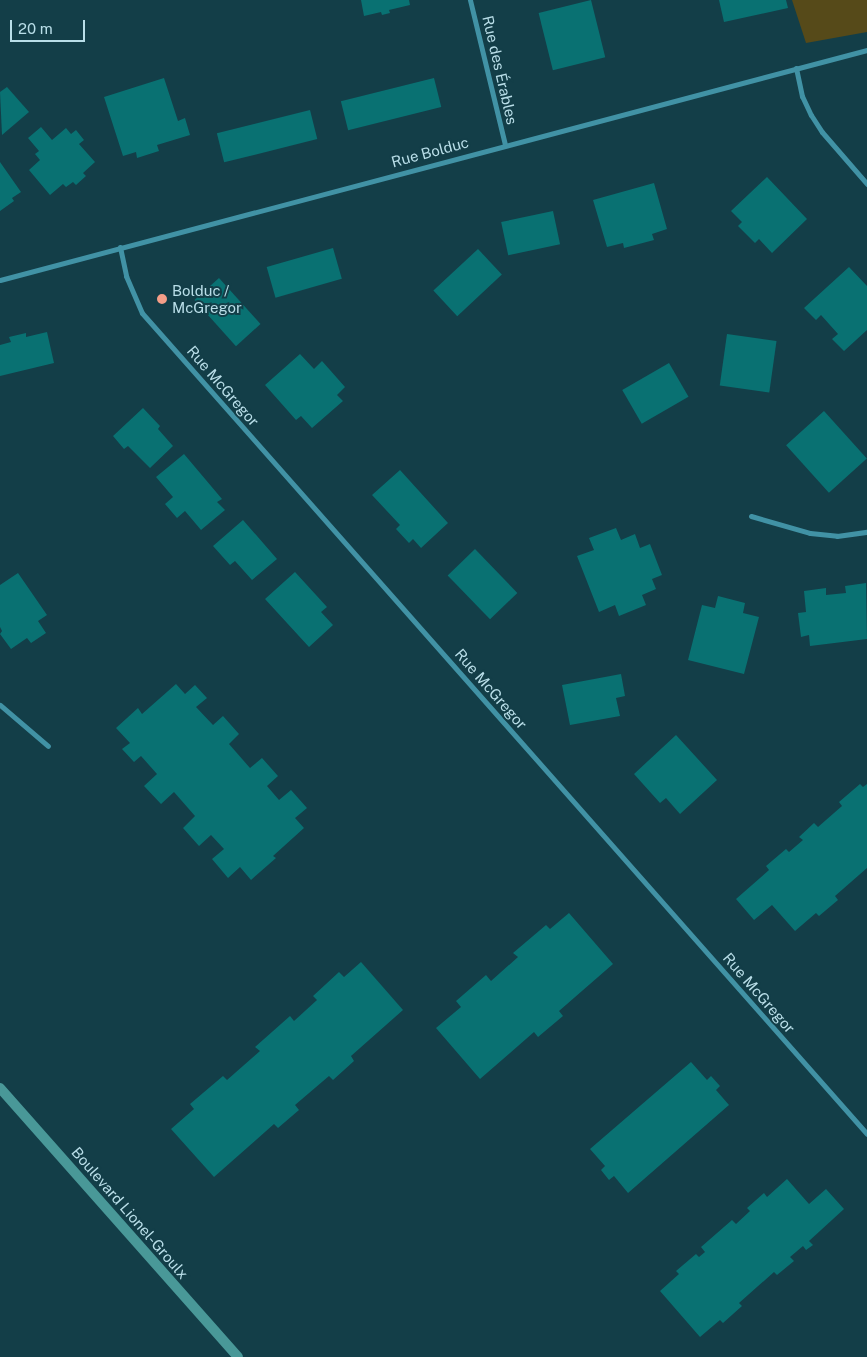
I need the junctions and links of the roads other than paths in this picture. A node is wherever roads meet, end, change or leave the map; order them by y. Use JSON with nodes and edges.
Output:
{"nodes":[{"id":1,"x":470,"y":0,"type":"edge"},
{"id":2,"x":867,"y":50,"type":"edge"},
{"id":3,"x":796,"y":68,"type":"junction"},
{"id":4,"x":505,"y":145,"type":"junction"},
{"id":5,"x":867,"y":184,"type":"edge"},
{"id":6,"x":120,"y":248,"type":"junction"},
{"id":7,"x":0,"y":280,"type":"edge"},
{"id":8,"x":751,"y":516,"type":"dead end"},
{"id":9,"x":867,"y":532,"type":"edge"},
{"id":10,"x":0,"y":705,"type":"edge"},
{"id":11,"x":48,"y":746,"type":"dead end"},
{"id":12,"x":0,"y":1088,"type":"edge"},
{"id":13,"x":867,"y":1134,"type":"edge"},
{"id":14,"x":238,"y":1357,"type":"edge"}],
"edges":[{"from":1,"to":4,"type":"street","name":"Rue des Érables"},
{"from":2,"to":3,"type":"street","name":"Rue Bolduc"},
{"from":3,"to":4,"type":"street","name":"Rue Bolduc"},
{"from":3,"to":5,"type":"street"},
{"from":4,"to":6,"type":"street","name":"Rue Bolduc"},
{"from":6,"to":7,"type":"street","name":"Rue Bolduc"},
{"from":6,"to":13,"type":"street","name":"Rue McGregor"},
{"from":8,"to":9,"type":"street"},
{"from":10,"to":11,"type":"street"},
{"from":12,"to":14,"type":"main road","name":"Boulevard Lionel-Groulx"}]}
